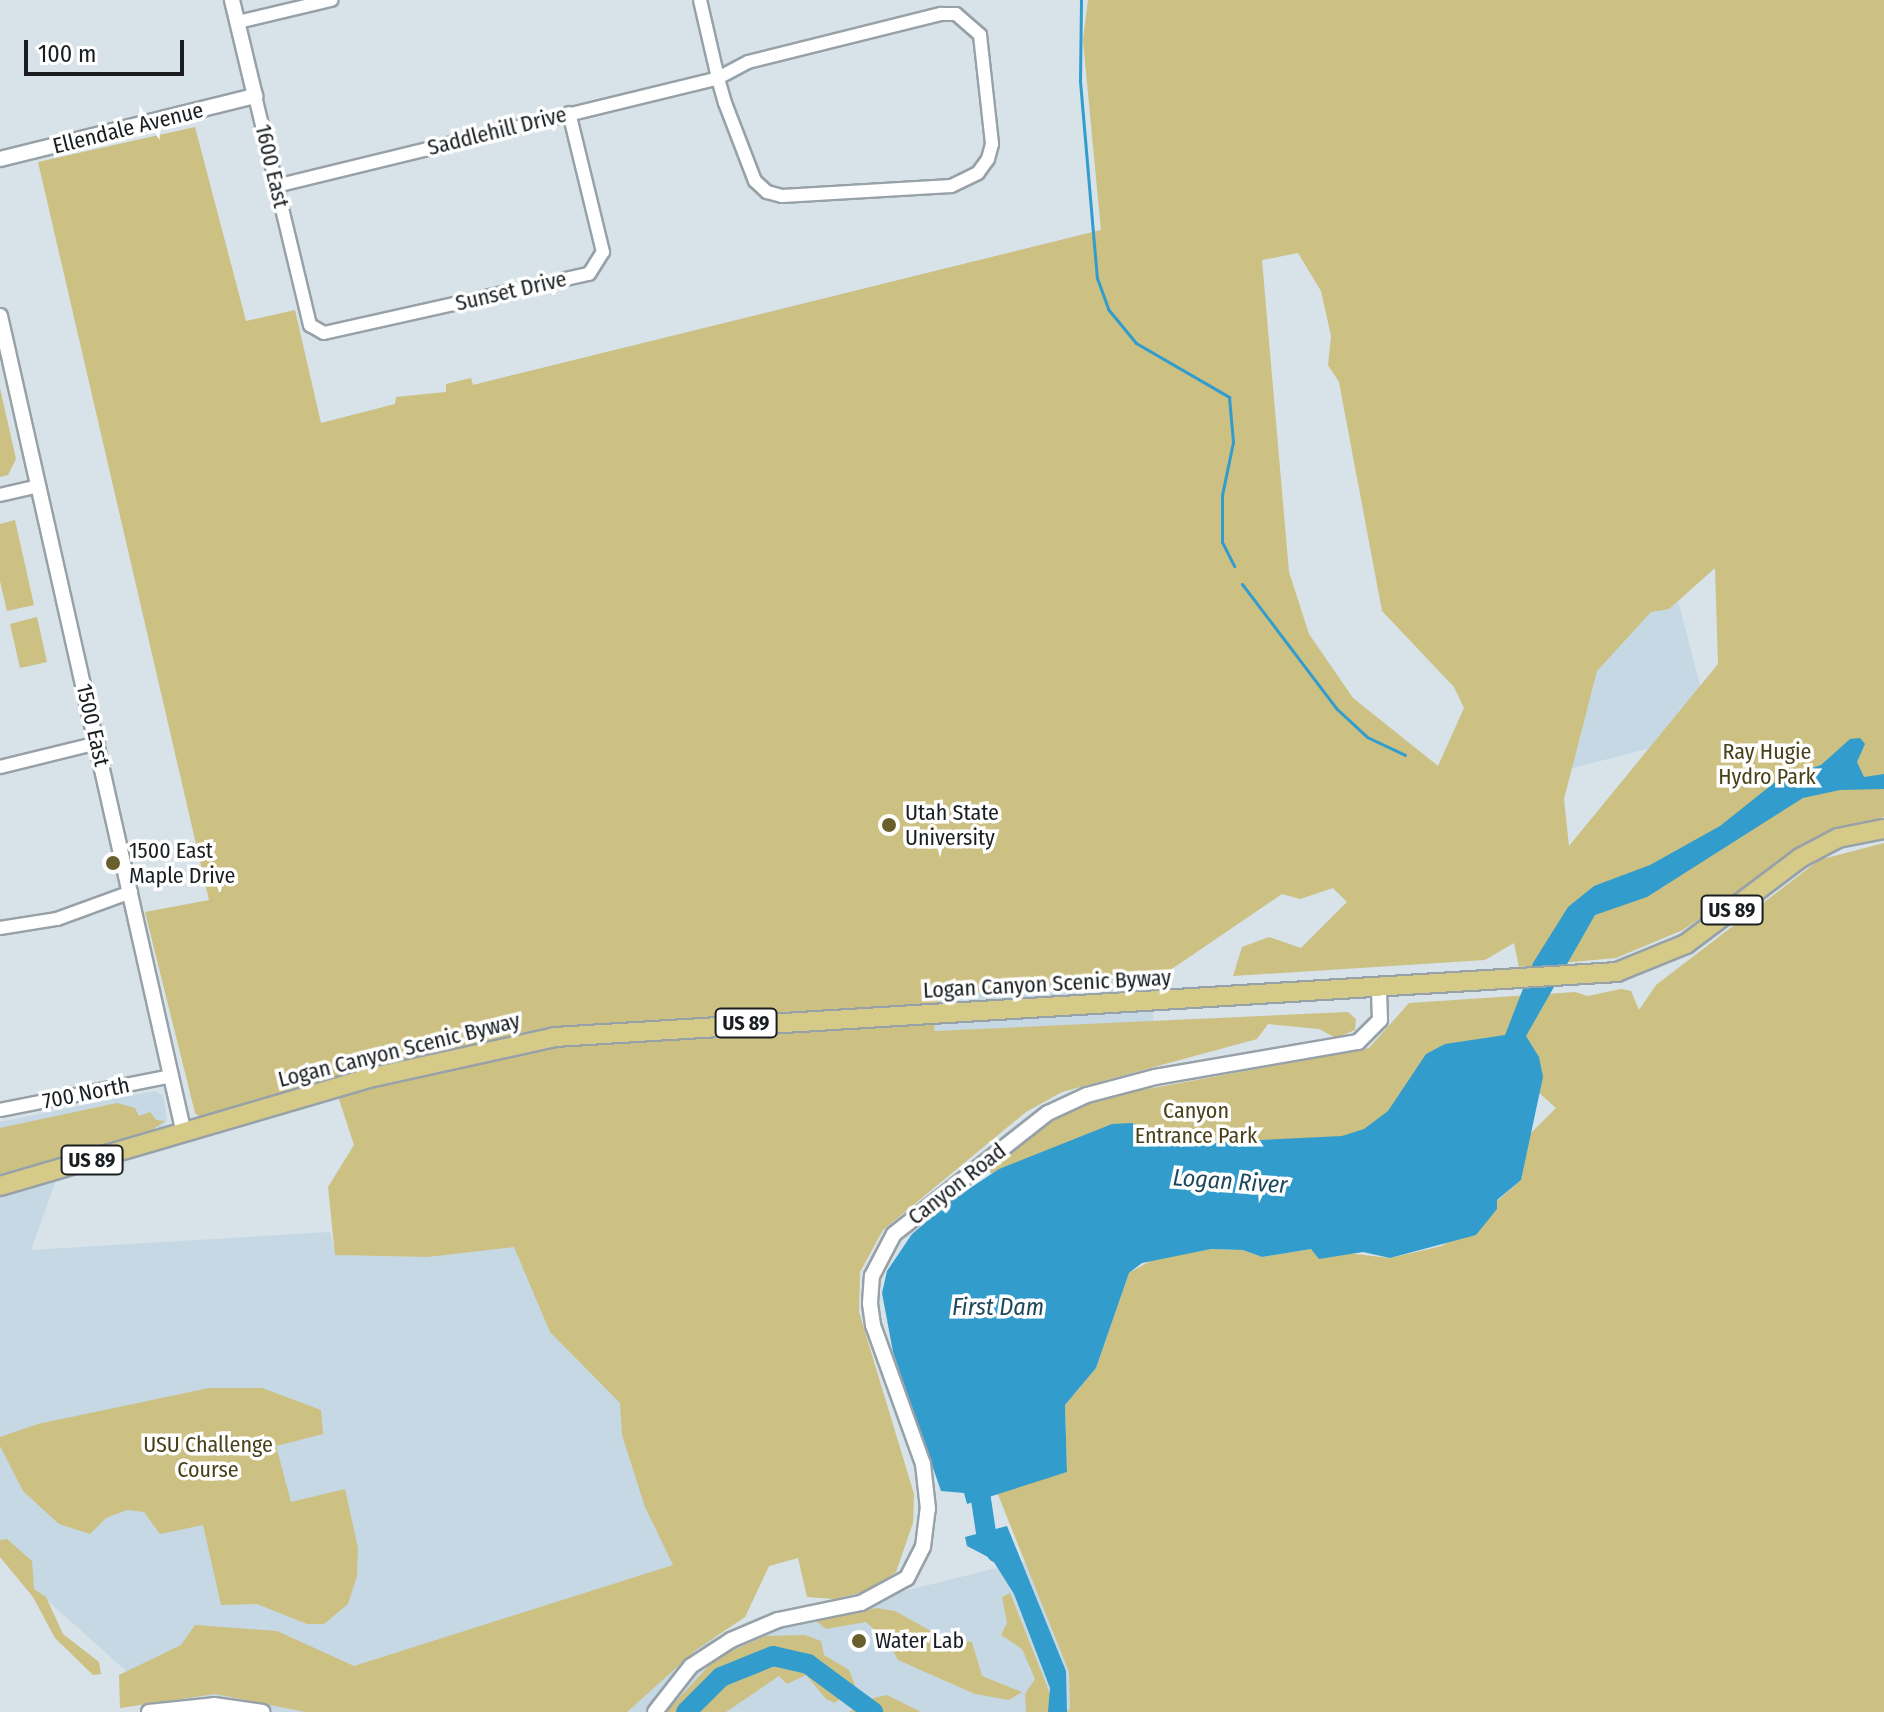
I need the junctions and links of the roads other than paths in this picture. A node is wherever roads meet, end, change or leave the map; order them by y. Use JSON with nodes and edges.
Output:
{"nodes":[{"id":1,"x":232,"y":0,"type":"edge"},
{"id":2,"x":331,"y":0,"type":"edge"},
{"id":3,"x":700,"y":0,"type":"edge"},
{"id":4,"x":238,"y":22,"type":"junction"},
{"id":5,"x":718,"y":78,"type":"junction"},
{"id":6,"x":255,"y":96,"type":"junction"},
{"id":7,"x":569,"y":113,"type":"junction"},
{"id":8,"x":0,"y":159,"type":"edge"},
{"id":9,"x":276,"y":186,"type":"junction"},
{"id":10,"x":0,"y":316,"type":"edge"},
{"id":11,"x":315,"y":331,"type":"joint"},
{"id":12,"x":38,"y":486,"type":"junction"},
{"id":13,"x":0,"y":495,"type":"edge"},
{"id":14,"x":98,"y":743,"type":"junction"},
{"id":15,"x":0,"y":767,"type":"edge"},
{"id":16,"x":1884,"y":829,"type":"edge"},
{"id":17,"x":131,"y":892,"type":"junction"},
{"id":18,"x":0,"y":928,"type":"edge"},
{"id":19,"x":1379,"y":990,"type":"junction"},
{"id":20,"x":172,"y":1076,"type":"junction"},
{"id":21,"x":0,"y":1110,"type":"edge"},
{"id":22,"x":184,"y":1134,"type":"junction"},
{"id":23,"x":0,"y":1186,"type":"edge"},
{"id":24,"x":149,"y":1712,"type":"edge"},
{"id":25,"x":263,"y":1712,"type":"edge"},
{"id":26,"x":655,"y":1712,"type":"edge"}],
"edges":[{"from":1,"to":4,"type":"street","name":"1600 East"},
{"from":2,"to":4,"type":"street"},
{"from":3,"to":5,"type":"street"},
{"from":4,"to":6,"type":"street","name":"1600 East"},
{"from":5,"to":5,"type":"street"},
{"from":5,"to":7,"type":"street","name":"Saddlehill Drive"},
{"from":6,"to":8,"type":"street","name":"Ellendale Avenue"},
{"from":6,"to":9,"type":"street","name":"1600 East"},
{"from":7,"to":9,"type":"street","name":"Saddlehill Drive"},
{"from":7,"to":11,"type":"street","name":"Sunset Drive"},
{"from":9,"to":11,"type":"street","name":"1600 East"},
{"from":10,"to":12,"type":"street","name":"1500 East"},
{"from":12,"to":13,"type":"street"},
{"from":12,"to":14,"type":"street","name":"1500 East"},
{"from":14,"to":15,"type":"street"},
{"from":14,"to":17,"type":"street","name":"1500 East"},
{"from":16,"to":19,"type":"main road","name":"Logan Canyon Scenic Byway","number":"US 89"},
{"from":17,"to":18,"type":"street"},
{"from":17,"to":20,"type":"street","name":"1500 East"},
{"from":19,"to":22,"type":"main road","name":"Logan Canyon Scenic Byway","number":"US 89"},
{"from":19,"to":26,"type":"street","name":"Canyon Road"},
{"from":20,"to":21,"type":"street","name":"700 North"},
{"from":20,"to":22,"type":"street","name":"1500 East"},
{"from":22,"to":23,"type":"main road","number":"US 89"},
{"from":24,"to":25,"type":"street"}]}
